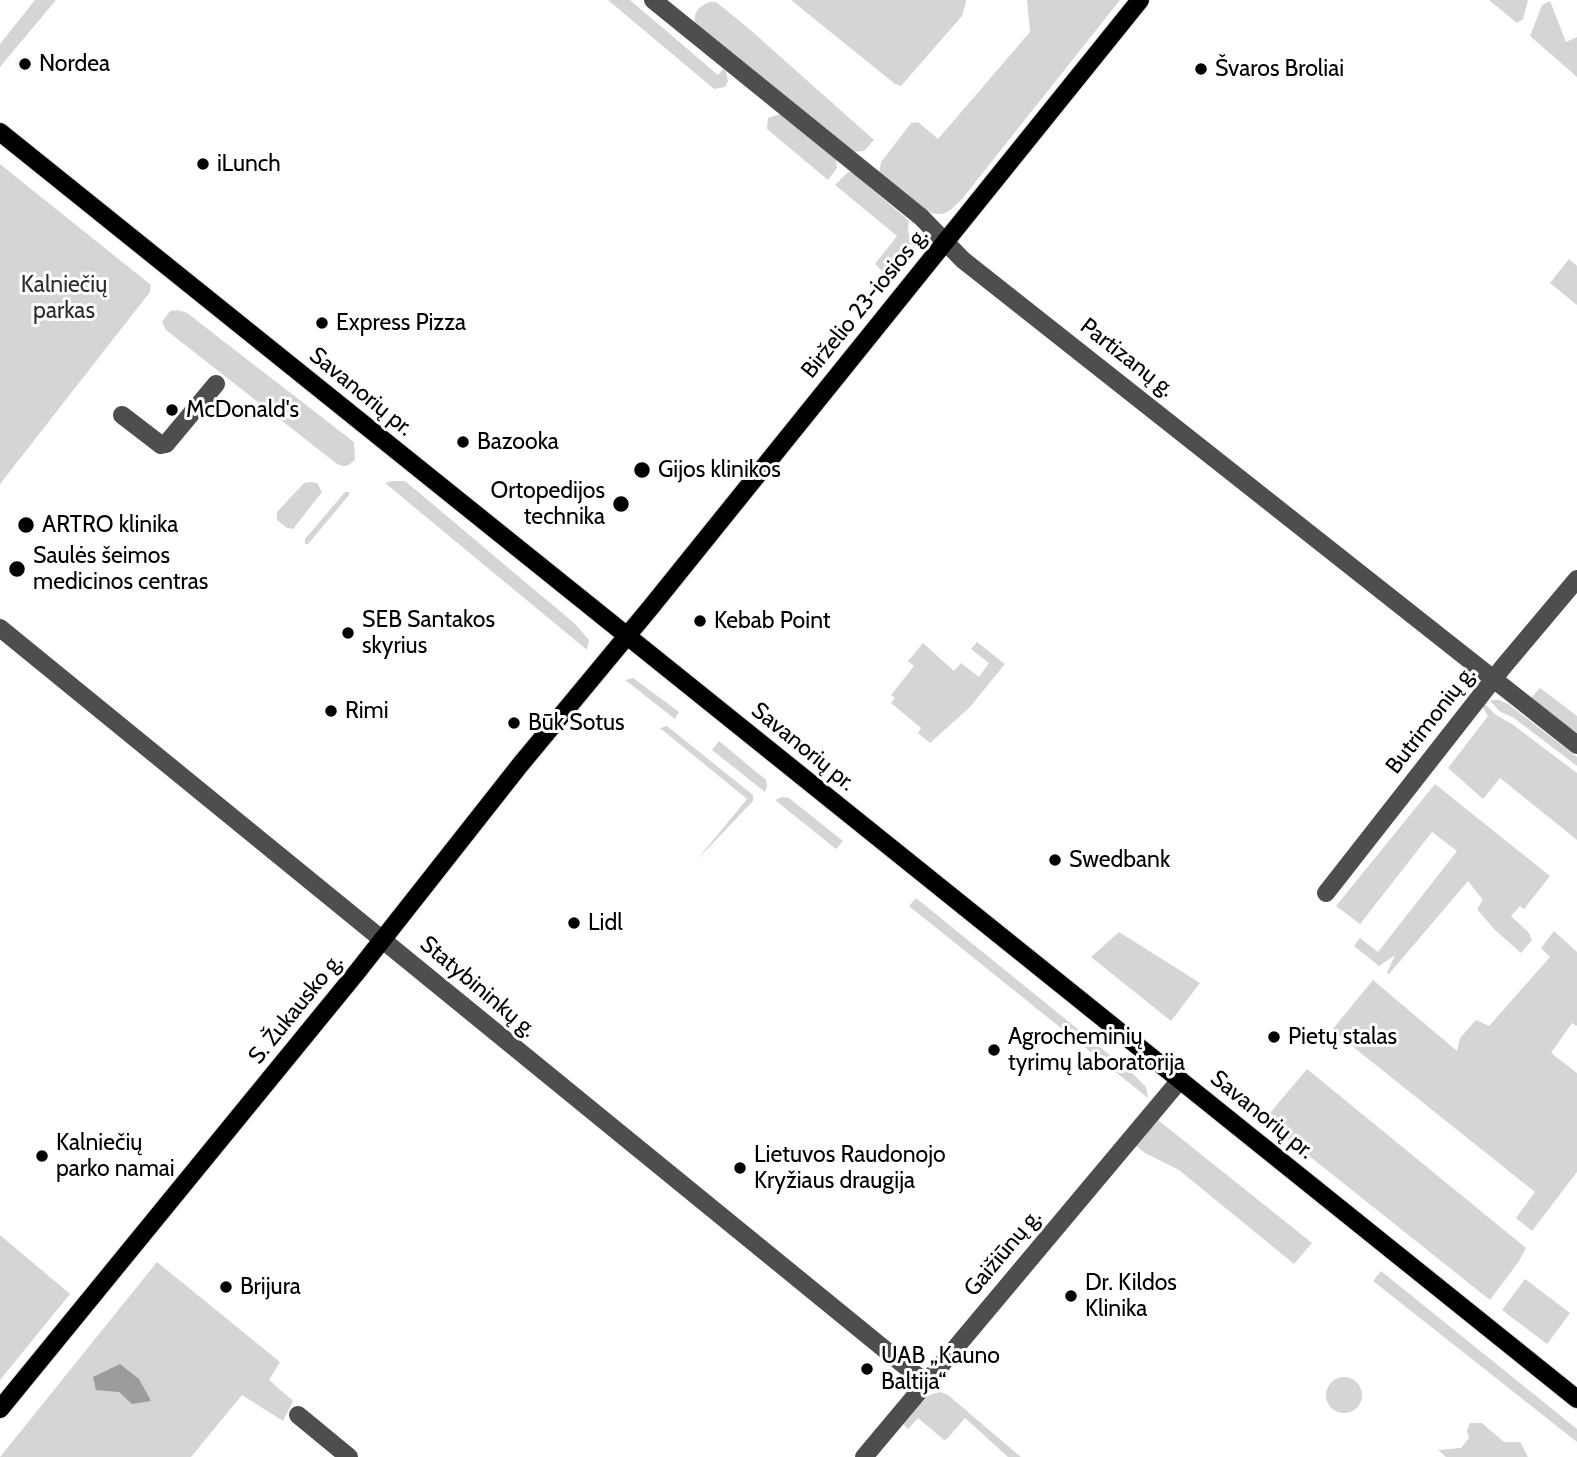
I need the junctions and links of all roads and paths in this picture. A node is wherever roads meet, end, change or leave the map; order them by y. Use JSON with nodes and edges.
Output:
{"nodes":[{"id":1,"x":653,"y":0,"type":"edge"},
{"id":2,"x":1140,"y":0,"type":"edge"},
{"id":3,"x":0,"y":132,"type":"edge"},
{"id":4,"x":945,"y":242,"type":"junction"},
{"id":5,"x":216,"y":384,"type":"dead end"},
{"id":6,"x":122,"y":415,"type":"dead end"},
{"id":7,"x":1577,"y":579,"type":"edge"},
{"id":8,"x":0,"y":628,"type":"edge"},
{"id":9,"x":626,"y":637,"type":"junction"},
{"id":10,"x":1493,"y":680,"type":"junction"},
{"id":11,"x":1577,"y":745,"type":"edge"},
{"id":12,"x":1326,"y":893,"type":"dead end"},
{"id":13,"x":383,"y":940,"type":"junction"},
{"id":14,"x":1180,"y":1080,"type":"junction"},
{"id":15,"x":926,"y":1383,"type":"junction"},
{"id":16,"x":1577,"y":1399,"type":"edge"},
{"id":17,"x":0,"y":1409,"type":"edge"},
{"id":18,"x":298,"y":1415,"type":"dead end"},
{"id":19,"x":349,"y":1457,"type":"edge"},
{"id":20,"x":864,"y":1457,"type":"edge"}],
"edges":[{"from":1,"to":4,"type":"street","name":"Partizanų g."},
{"from":2,"to":4,"type":"main road","name":"Birželio 23-iosios g."},
{"from":3,"to":9,"type":"main road","name":"Savanorių pr."},
{"from":4,"to":9,"type":"main road","name":"Birželio 23-iosios g."},
{"from":4,"to":10,"type":"street","name":"Partizanų g."},
{"from":5,"to":6,"type":"street"},
{"from":7,"to":10,"type":"street","name":"Butrimonių g."},
{"from":8,"to":13,"type":"street","name":"Statybininkų g."},
{"from":9,"to":13,"type":"main road","name":"S. Žukausko g."},
{"from":9,"to":14,"type":"main road","name":"Savanorių pr."},
{"from":10,"to":11,"type":"street","name":"Partizanų g."},
{"from":10,"to":12,"type":"street","name":"Butrimonių g."},
{"from":13,"to":15,"type":"street","name":"Statybininkų g."},
{"from":13,"to":17,"type":"main road","name":"S. Žukausko g."},
{"from":14,"to":15,"type":"street","name":"Gaižiūnų g."},
{"from":14,"to":16,"type":"main road","name":"Savanorių pr."},
{"from":15,"to":20,"type":"street","name":"Gaižiūnų g."},
{"from":18,"to":19,"type":"street"}]}
